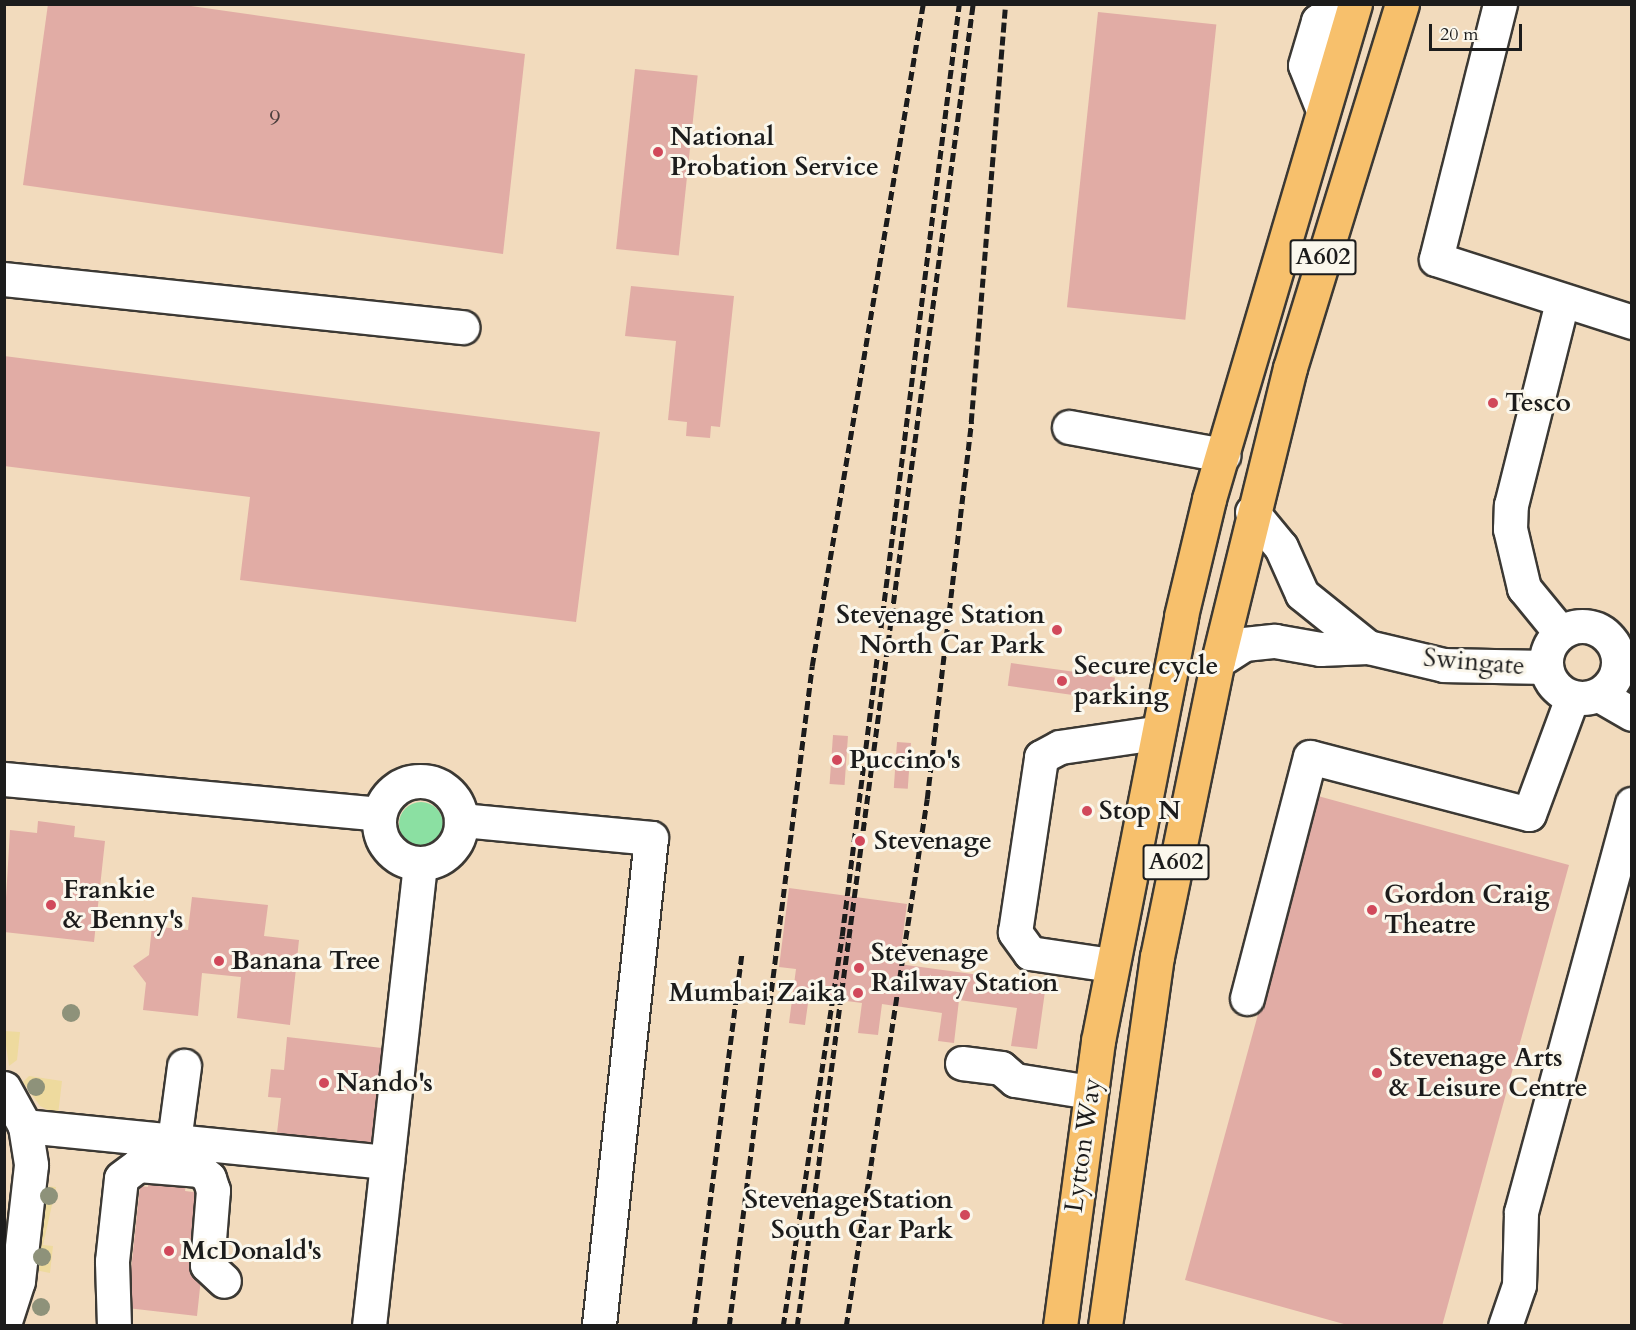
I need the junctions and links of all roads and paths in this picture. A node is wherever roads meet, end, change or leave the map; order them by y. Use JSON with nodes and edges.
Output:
{"nodes":[{"id":1,"x":1341,"y":4,"type":"edge"},
{"id":2,"x":1355,"y":4,"type":"edge"},
{"id":3,"x":1402,"y":4,"type":"edge"},
{"id":4,"x":1500,"y":4,"type":"edge"},
{"id":5,"x":1323,"y":110,"type":"junction"},
{"id":6,"x":4,"y":279,"type":"edge"},
{"id":7,"x":1562,"y":302,"type":"junction"},
{"id":8,"x":1621,"y":319,"type":"edge"},
{"id":9,"x":462,"y":327,"type":"dead end"},
{"id":10,"x":1069,"y":427,"type":"dead end"},
{"id":11,"x":1223,"y":455,"type":"junction"},
{"id":12,"x":1252,"y":512,"type":"junction"},
{"id":13,"x":1560,"y":632,"type":"junction"},
{"id":14,"x":1622,"y":643,"type":"edge"},
{"id":15,"x":1368,"y":646,"type":"junction"},
{"id":16,"x":1218,"y":661,"type":"junction"},
{"id":17,"x":1544,"y":667,"type":"junction"},
{"id":18,"x":1586,"y":696,"type":"junction"},
{"id":19,"x":1632,"y":714,"type":"edge"},
{"id":20,"x":1155,"y":734,"type":"junction"},
{"id":21,"x":4,"y":779,"type":"edge"},
{"id":22,"x":1632,"y":804,"type":"edge"},
{"id":23,"x":379,"y":814,"type":"junction"},
{"id":24,"x":461,"y":820,"type":"junction"},
{"id":25,"x":420,"y":864,"type":"junction"},
{"id":26,"x":1111,"y":965,"type":"junction"},
{"id":27,"x":1247,"y":998,"type":"dead end"},
{"id":28,"x":962,"y":1063,"type":"dead end"},
{"id":29,"x":184,"y":1066,"type":"dead end"},
{"id":30,"x":4,"y":1088,"type":"edge"},
{"id":31,"x":1090,"y":1092,"type":"junction"},
{"id":32,"x":25,"y":1126,"type":"junction"},
{"id":33,"x":174,"y":1141,"type":"junction"},
{"id":34,"x":387,"y":1162,"type":"junction"},
{"id":35,"x":224,"y":1281,"type":"dead end"},
{"id":36,"x":4,"y":1324,"type":"edge"},
{"id":37,"x":1105,"y":1325,"type":"edge"},
{"id":38,"x":114,"y":1326,"type":"edge"},
{"id":39,"x":369,"y":1326,"type":"edge"},
{"id":40,"x":599,"y":1326,"type":"edge"},
{"id":41,"x":1060,"y":1326,"type":"edge"},
{"id":42,"x":1505,"y":1326,"type":"edge"}],
"edges":[{"from":1,"to":5,"type":"street"},
{"from":2,"to":5,"type":"main road","number":"A602"},
{"from":3,"to":12,"type":"main road","number":"A602"},
{"from":4,"to":7,"type":"street"},
{"from":5,"to":11,"type":"main road","number":"A602"},
{"from":6,"to":9,"type":"street"},
{"from":7,"to":8,"type":"street"},
{"from":7,"to":13,"type":"street"},
{"from":10,"to":11,"type":"street"},
{"from":11,"to":20,"type":"main road","number":"A602"},
{"from":12,"to":15,"type":"street","name":"Swingate"},
{"from":12,"to":16,"type":"main road","number":"A602"},
{"from":13,"to":14,"type":"street"},
{"from":13,"to":17,"type":"street"},
{"from":14,"to":18,"type":"street"},
{"from":15,"to":16,"type":"street","name":"Swingate"},
{"from":15,"to":17,"type":"street","name":"Swingate"},
{"from":16,"to":37,"type":"main road","number":"A602"},
{"from":17,"to":18,"type":"street"},
{"from":18,"to":19,"type":"street"},
{"from":18,"to":27,"type":"street"},
{"from":20,"to":26,"type":"main road","number":"A602"},
{"from":20,"to":26,"type":"street"},
{"from":21,"to":23,"type":"street"},
{"from":22,"to":42,"type":"street"},
{"from":23,"to":24,"type":"street"},
{"from":23,"to":25,"type":"street"},
{"from":24,"to":25,"type":"street"},
{"from":24,"to":40,"type":"street"},
{"from":25,"to":34,"type":"street"},
{"from":26,"to":31,"type":"main road","name":"Lytton Way","number":"A602"},
{"from":28,"to":31,"type":"street"},
{"from":29,"to":33,"type":"street"},
{"from":30,"to":32,"type":"street"},
{"from":31,"to":41,"type":"main road","name":"Lytton Way","number":"A602"},
{"from":32,"to":33,"type":"street"},
{"from":32,"to":36,"type":"street"},
{"from":33,"to":34,"type":"street"},
{"from":34,"to":39,"type":"street"},
{"from":35,"to":38,"type":"street"}]}
